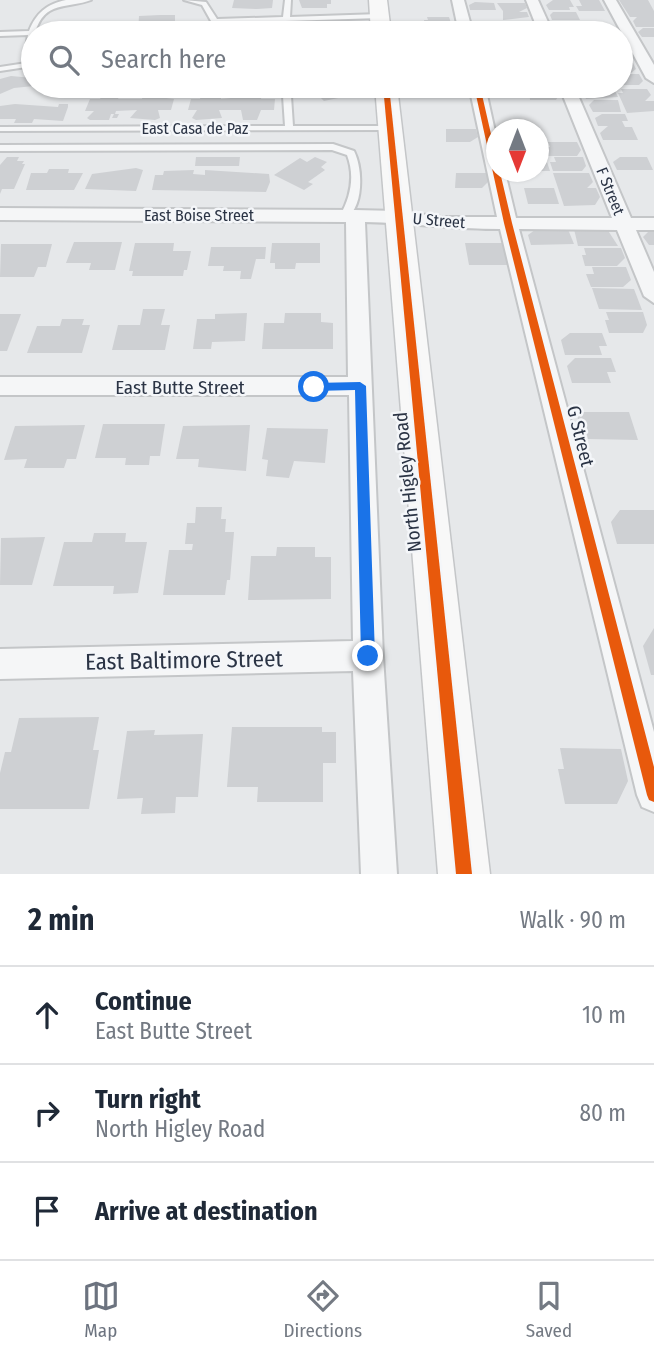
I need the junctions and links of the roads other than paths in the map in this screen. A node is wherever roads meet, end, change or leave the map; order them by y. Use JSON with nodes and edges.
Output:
{"nodes":[{"id":1,"x":48,"y":0,"type":"edge"},
{"id":2,"x":88,"y":0,"type":"edge"},
{"id":3,"x":187,"y":0,"type":"edge"},
{"id":4,"x":288,"y":0,"type":"edge"},
{"id":5,"x":458,"y":0,"type":"edge"},
{"id":6,"x":532,"y":0,"type":"edge"},
{"id":7,"x":610,"y":0,"type":"edge"},
{"id":8,"x":59,"y":4,"type":"junction"},
{"id":9,"x":380,"y":16,"type":"edge"},
{"id":10,"x":286,"y":20,"type":"junction"},
{"id":11,"x":36,"y":21,"type":"edge"},
{"id":12,"x":215,"y":21,"type":"edge"},
{"id":13,"x":283,"y":21,"type":"edge"},
{"id":14,"x":463,"y":21,"type":"edge"},
{"id":15,"x":541,"y":21,"type":"edge"},
{"id":16,"x":622,"y":21,"type":"edge"},
{"id":17,"x":21,"y":33,"type":"edge"},
{"id":18,"x":0,"y":34,"type":"edge"},
{"id":19,"x":633,"y":41,"type":"edge"},
{"id":20,"x":21,"y":66,"type":"edge"},
{"id":21,"x":0,"y":69,"type":"edge"},
{"id":22,"x":654,"y":78,"type":"edge"},
{"id":23,"x":287,"y":98,"type":"edge"},
{"id":24,"x":387,"y":98,"type":"edge"},
{"id":25,"x":480,"y":98,"type":"edge"},
{"id":26,"x":572,"y":98,"type":"edge"},
{"id":27,"x":289,"y":128,"type":"junction"},
{"id":28,"x":390,"y":128,"type":"junction"},
{"id":29,"x":0,"y":129,"type":"edge"},
{"id":30,"x":0,"y":148,"type":"edge"},
{"id":31,"x":654,"y":208,"type":"edge"},
{"id":32,"x":0,"y":214,"type":"edge"},
{"id":33,"x":350,"y":216,"type":"junction"},
{"id":34,"x":398,"y":216,"type":"junction"},
{"id":35,"x":506,"y":216,"type":"junction"},
{"id":36,"x":621,"y":216,"type":"junction"},
{"id":37,"x":654,"y":224,"type":"edge"},
{"id":38,"x":654,"y":296,"type":"edge"},
{"id":39,"x":0,"y":386,"type":"edge"},
{"id":40,"x":360,"y":386,"type":"junction"},
{"id":41,"x":368,"y":656,"type":"junction"},
{"id":42,"x":0,"y":664,"type":"edge"},
{"id":43,"x":654,"y":795,"type":"edge"},
{"id":44,"x":379,"y":874,"type":"edge"},
{"id":45,"x":464,"y":874,"type":"edge"}],
"edges":[{"from":1,"to":8,"type":"lane"},
{"from":2,"to":8,"type":"lane"},
{"from":3,"to":12,"type":"lane"},
{"from":4,"to":10,"type":"lane"},
{"from":5,"to":14,"type":"street"},
{"from":6,"to":15,"type":"street"},
{"from":7,"to":16,"type":"street"},
{"from":8,"to":11,"type":"lane"},
{"from":9,"to":10,"type":"lane"},
{"from":10,"to":13,"type":"lane"},
{"from":17,"to":18,"type":"lane"},
{"from":19,"to":22,"type":"street"},
{"from":20,"to":21,"type":"lane"},
{"from":23,"to":27,"type":"lane"},
{"from":24,"to":28,"type":"main road","name":"North Higley Road"},
{"from":25,"to":35,"type":"street","name":"G Street"},
{"from":26,"to":36,"type":"street","name":"F Street"},
{"from":27,"to":28,"type":"lane","name":"East Casa de Paz"},
{"from":27,"to":29,"type":"lane","name":"East Casa de Paz"},
{"from":28,"to":34,"type":"main road","name":"North Higley Road"},
{"from":30,"to":33,"type":"lane"},
{"from":31,"to":36,"type":"street","name":"U Street"},
{"from":32,"to":33,"type":"street","name":"East Boise Street"},
{"from":33,"to":34,"type":"street","name":"East Boise Street"},
{"from":33,"to":40,"type":"street","name":"North Higley Road"},
{"from":34,"to":35,"type":"street","name":"U Street"},
{"from":34,"to":45,"type":"main road","name":"North Higley Road"},
{"from":35,"to":36,"type":"street","name":"U Street"},
{"from":35,"to":43,"type":"street","name":"G Street"},
{"from":36,"to":37,"type":"street","name":"U Street"},
{"from":36,"to":38,"type":"street","name":"F Street"},
{"from":39,"to":40,"type":"street","name":"East Butte Street"},
{"from":40,"to":41,"type":"street","name":"North Higley Road"},
{"from":41,"to":42,"type":"street","name":"East Baltimore Street"},
{"from":41,"to":44,"type":"street","name":"North Higley Road"}]}
